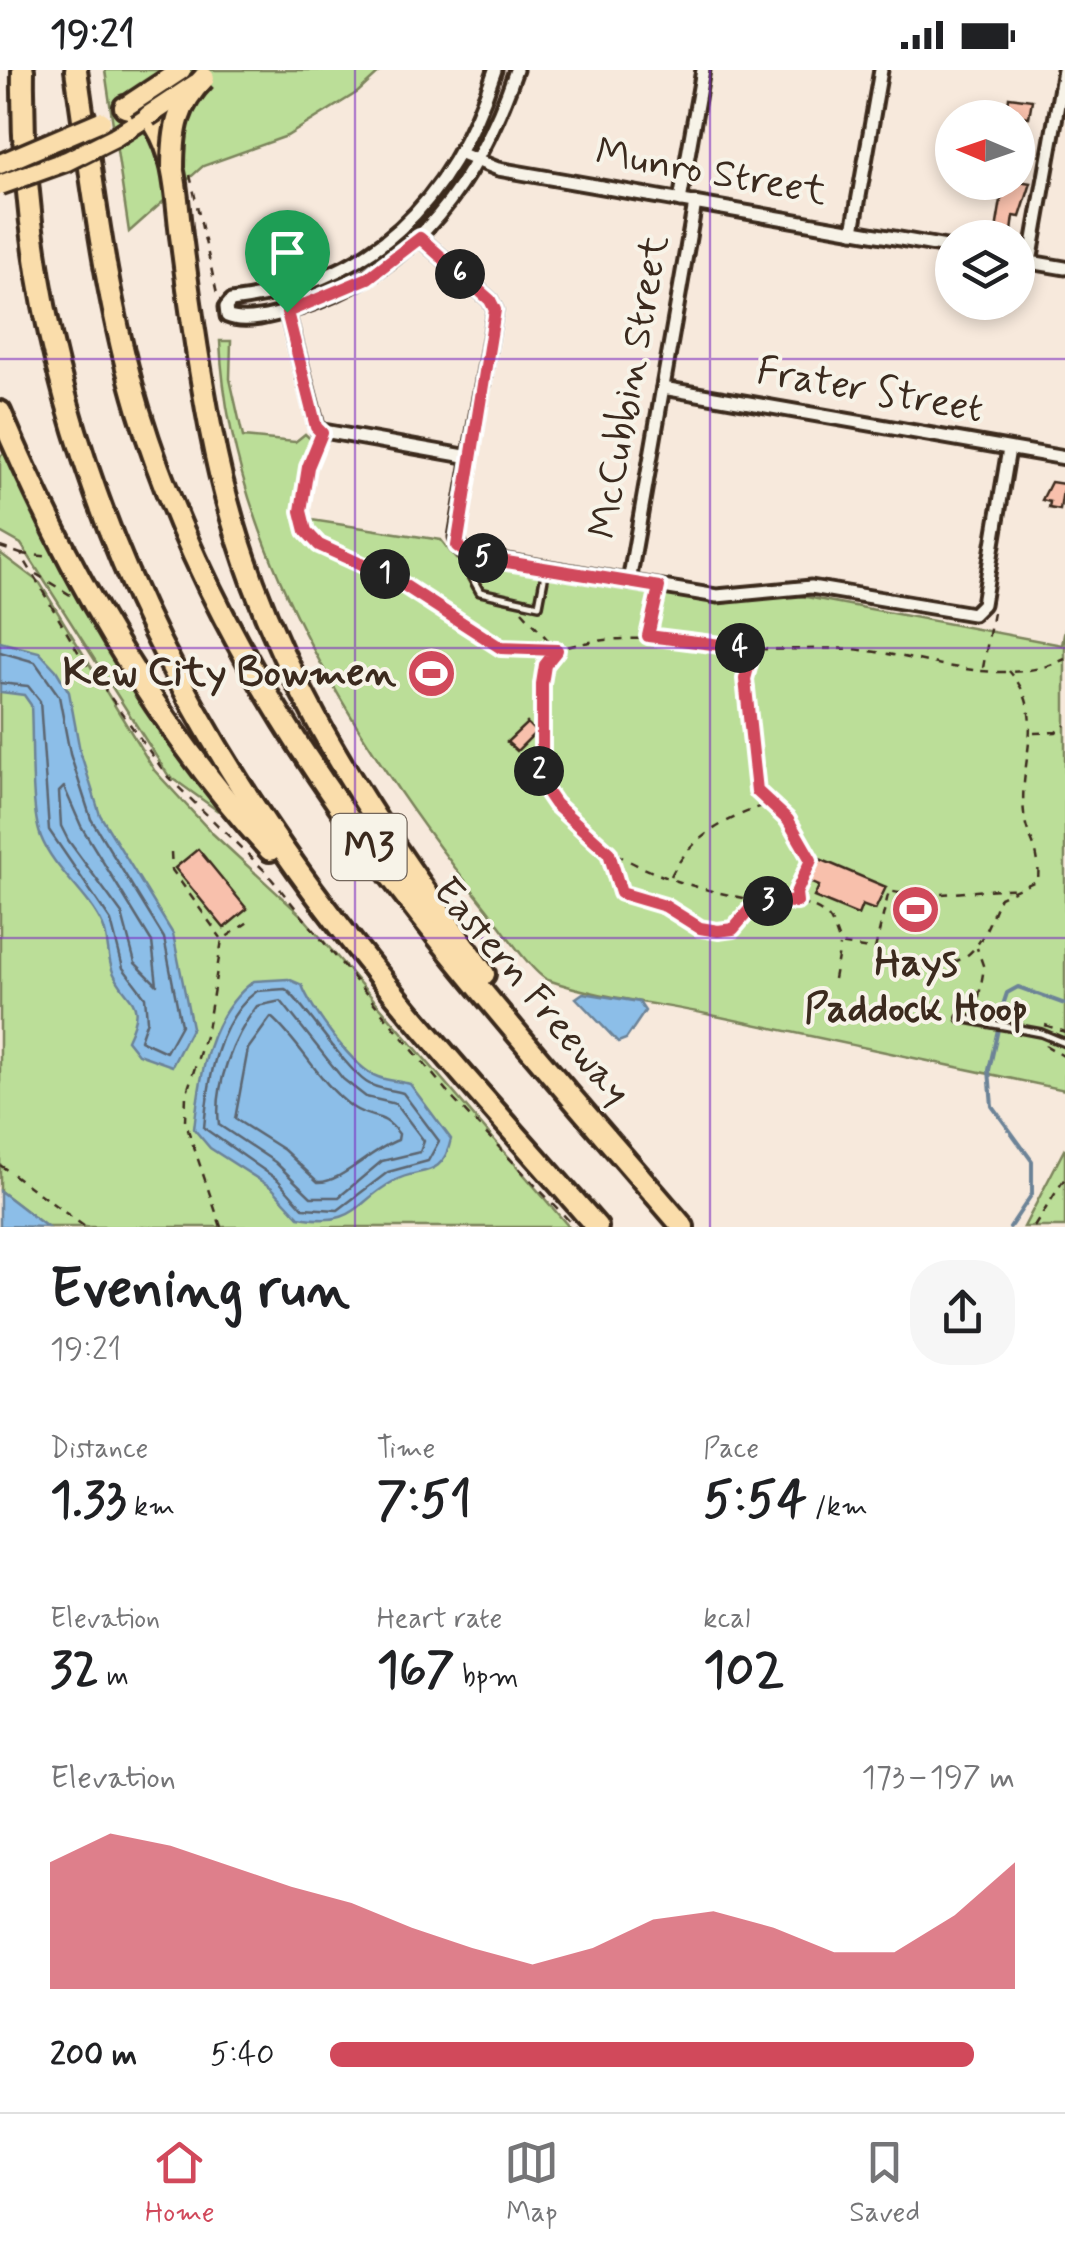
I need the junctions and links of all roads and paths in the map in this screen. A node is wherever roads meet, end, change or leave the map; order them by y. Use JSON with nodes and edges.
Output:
{"nodes":[{"id":1,"x":22,"y":70,"type":"edge"},
{"id":2,"x":76,"y":70,"type":"edge"},
{"id":3,"x":181,"y":70,"type":"edge"},
{"id":4,"x":495,"y":70,"type":"edge"},
{"id":5,"x":516,"y":70,"type":"edge"},
{"id":6,"x":703,"y":70,"type":"edge"},
{"id":7,"x":881,"y":70,"type":"edge"},
{"id":8,"x":1064,"y":70,"type":"edge"},
{"id":9,"x":209,"y":74,"type":"edge"},
{"id":10,"x":126,"y":107,"type":"junction"},
{"id":11,"x":148,"y":116,"type":"junction"},
{"id":12,"x":462,"y":154,"type":"junction"},
{"id":13,"x":479,"y":162,"type":"junction"},
{"id":14,"x":0,"y":164,"type":"edge"},
{"id":15,"x":180,"y":166,"type":"junction"},
{"id":16,"x":0,"y":185,"type":"edge"},
{"id":17,"x":680,"y":201,"type":"junction"},
{"id":18,"x":695,"y":204,"type":"junction"},
{"id":19,"x":1033,"y":220,"type":"edge"},
{"id":20,"x":854,"y":232,"type":"junction"},
{"id":21,"x":420,"y":238,"type":"junction"},
{"id":22,"x":935,"y":245,"type":"edge"},
{"id":23,"x":1035,"y":263,"type":"edge"},
{"id":24,"x":1065,"y":268,"type":"edge"},
{"id":25,"x":282,"y":293,"type":"junction"},
{"id":26,"x":225,"y":311,"type":"junction"},
{"id":27,"x":287,"y":312,"type":"junction"},
{"id":28,"x":663,"y":388,"type":"junction"},
{"id":29,"x":0,"y":412,"type":"edge"},
{"id":30,"x":322,"y":433,"type":"junction"},
{"id":31,"x":1010,"y":448,"type":"junction"},
{"id":32,"x":470,"y":457,"type":"junction"},
{"id":33,"x":1065,"y":458,"type":"edge"},
{"id":34,"x":0,"y":547,"type":"edge"},
{"id":35,"x":470,"y":556,"type":"junction"},
{"id":36,"x":546,"y":568,"type":"junction"},
{"id":37,"x":35,"y":574,"type":"junction"},
{"id":38,"x":629,"y":582,"type":"junction"},
{"id":39,"x":659,"y":587,"type":"junction"},
{"id":40,"x":996,"y":594,"type":"dead end"},
{"id":41,"x":78,"y":601,"type":"dead end"},
{"id":42,"x":524,"y":602,"type":"junction"},
{"id":43,"x":648,"y":636,"type":"junction"},
{"id":44,"x":753,"y":649,"type":"junction"},
{"id":45,"x":557,"y":650,"type":"junction"},
{"id":46,"x":1065,"y":659,"type":"edge"},
{"id":47,"x":983,"y":670,"type":"junction"},
{"id":48,"x":1009,"y":672,"type":"junction"},
{"id":49,"x":1065,"y":724,"type":"edge"},
{"id":50,"x":1031,"y":734,"type":"junction"},
{"id":51,"x":766,"y":804,"type":"junction"},
{"id":52,"x":171,"y":852,"type":"dead end"},
{"id":53,"x":609,"y":853,"type":"junction"},
{"id":54,"x":670,"y":878,"type":"junction"},
{"id":55,"x":1021,"y":889,"type":"junction"},
{"id":56,"x":757,"y":901,"type":"junction"},
{"id":57,"x":797,"y":902,"type":"junction"},
{"id":58,"x":251,"y":920,"type":"dead end"},
{"id":59,"x":342,"y":929,"type":"junction"},
{"id":60,"x":222,"y":940,"type":"junction"},
{"id":61,"x":840,"y":944,"type":"junction"},
{"id":62,"x":976,"y":947,"type":"junction"},
{"id":63,"x":875,"y":951,"type":"junction"},
{"id":64,"x":834,"y":979,"type":"dead end"},
{"id":65,"x":962,"y":1018,"type":"dead end"},
{"id":66,"x":974,"y":1020,"type":"junction"},
{"id":67,"x":1042,"y":1025,"type":"dead end"},
{"id":68,"x":1064,"y":1031,"type":"edge"},
{"id":69,"x":1065,"y":1043,"type":"edge"},
{"id":70,"x":578,"y":1105,"type":"junction"},
{"id":71,"x":0,"y":1164,"type":"edge"},
{"id":72,"x":1065,"y":1178,"type":"edge"},
{"id":73,"x":85,"y":1227,"type":"edge"},
{"id":74,"x":221,"y":1227,"type":"edge"},
{"id":75,"x":575,"y":1227,"type":"edge"},
{"id":76,"x":597,"y":1227,"type":"edge"},
{"id":77,"x":683,"y":1227,"type":"edge"},
{"id":78,"x":1034,"y":1227,"type":"edge"}],
"edges":[{"from":1,"to":59,"type":"highway","number":"M3"},
{"from":2,"to":70,"type":"highway","name":"Eastern Freeway","number":"M3"},
{"from":3,"to":10,"type":"main road","bridge":true},
{"from":4,"to":12,"type":"street"},
{"from":5,"to":13,"type":"street"},
{"from":6,"to":17,"type":"street"},
{"from":7,"to":20,"type":"street"},
{"from":8,"to":19,"type":"street"},
{"from":9,"to":11,"type":"main road","bridge":true},
{"from":9,"to":15,"type":"highway","bridge":true},
{"from":10,"to":11,"type":"highway","bridge":true},
{"from":10,"to":14,"type":"main road","bridge":true},
{"from":11,"to":15,"type":"highway"},
{"from":11,"to":16,"type":"main road","bridge":true},
{"from":12,"to":13,"type":"street","name":"Munro Street"},
{"from":12,"to":25,"type":"street"},
{"from":13,"to":17,"type":"street","name":"Munro Street"},
{"from":13,"to":21,"type":"street"},
{"from":15,"to":26,"type":"path"},
{"from":15,"to":70,"type":"highway"},
{"from":17,"to":18,"type":"street","name":"Munro Street"},
{"from":18,"to":20,"type":"street","name":"Munro Street"},
{"from":18,"to":28,"type":"street","name":"McCubbin Street"},
{"from":20,"to":22,"type":"street","name":"Munro Street"},
{"from":21,"to":27,"type":"street"},
{"from":21,"to":32,"type":"street"},
{"from":23,"to":24,"type":"street"},
{"from":25,"to":26,"type":"street"},
{"from":25,"to":27,"type":"street"},
{"from":26,"to":27,"type":"street"},
{"from":27,"to":30,"type":"street"},
{"from":28,"to":31,"type":"street","name":"Frater Street"},
{"from":28,"to":38,"type":"street","name":"McCubbin Street"},
{"from":29,"to":59,"type":"highway"},
{"from":30,"to":32,"type":"street"},
{"from":30,"to":45,"type":"path"},
{"from":31,"to":33,"type":"street","name":"Frater Street"},
{"from":31,"to":39,"type":"street"},
{"from":32,"to":35,"type":"street"},
{"from":34,"to":37,"type":"path"},
{"from":35,"to":36,"type":"street"},
{"from":35,"to":42,"type":"lane"},
{"from":36,"to":38,"type":"street"},
{"from":36,"to":42,"type":"lane"},
{"from":37,"to":41,"type":"path"},
{"from":37,"to":75,"type":"path"},
{"from":38,"to":39,"type":"street"},
{"from":39,"to":43,"type":"path"},
{"from":40,"to":47,"type":"path"},
{"from":42,"to":45,"type":"path"},
{"from":43,"to":44,"type":"path"},
{"from":43,"to":45,"type":"path"},
{"from":44,"to":47,"type":"path"},
{"from":44,"to":51,"type":"path"},
{"from":45,"to":53,"type":"path"},
{"from":46,"to":48,"type":"path"},
{"from":47,"to":48,"type":"path"},
{"from":48,"to":50,"type":"path"},
{"from":49,"to":50,"type":"path"},
{"from":50,"to":55,"type":"path"},
{"from":51,"to":54,"type":"path"},
{"from":51,"to":57,"type":"path"},
{"from":52,"to":60,"type":"path"},
{"from":53,"to":54,"type":"path"},
{"from":53,"to":56,"type":"path"},
{"from":54,"to":56,"type":"path"},
{"from":55,"to":62,"type":"path"},
{"from":55,"to":63,"type":"path"},
{"from":56,"to":57,"type":"path"},
{"from":57,"to":61,"type":"path"},
{"from":58,"to":60,"type":"path"},
{"from":59,"to":76,"type":"highway","number":"M3"},
{"from":60,"to":74,"type":"path"},
{"from":61,"to":63,"type":"path"},
{"from":61,"to":64,"type":"path"},
{"from":62,"to":63,"type":"path"},
{"from":62,"to":66,"type":"path"},
{"from":65,"to":66,"type":"lane"},
{"from":66,"to":69,"type":"lane"},
{"from":67,"to":68,"type":"path"},
{"from":70,"to":77,"type":"highway","name":"Eastern Freeway","number":"M3"},
{"from":71,"to":73,"type":"path"},
{"from":72,"to":78,"type":"path"}]}
